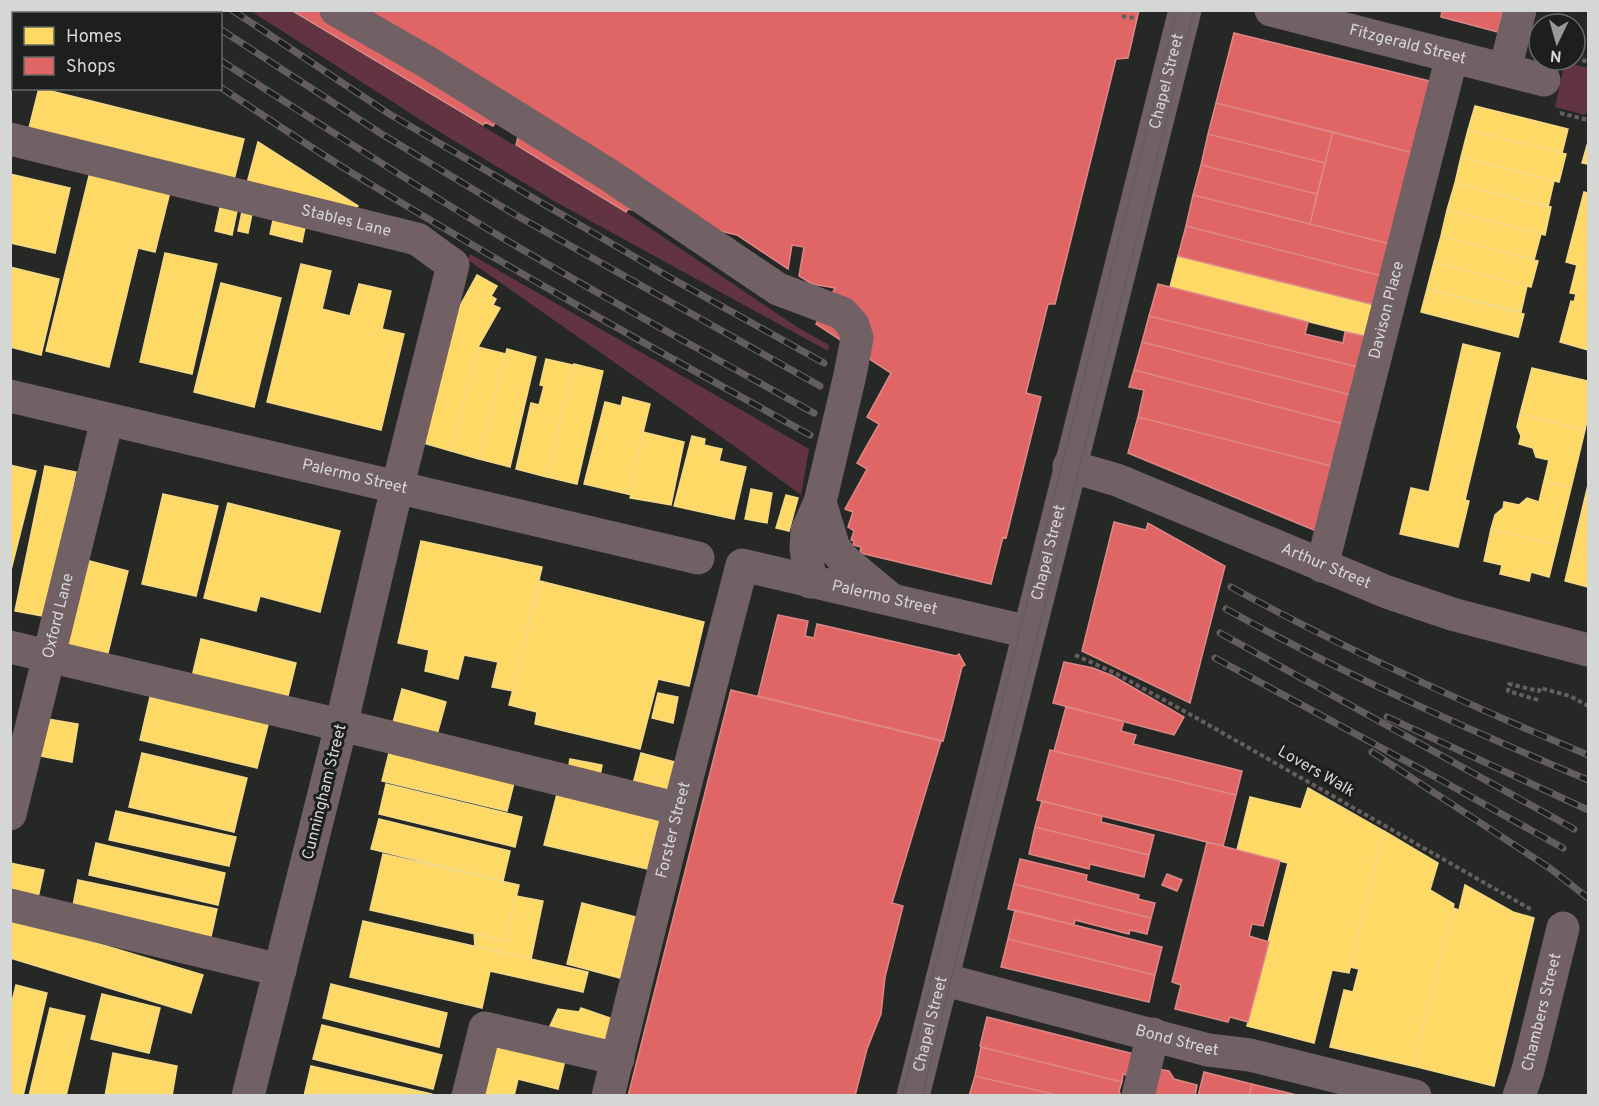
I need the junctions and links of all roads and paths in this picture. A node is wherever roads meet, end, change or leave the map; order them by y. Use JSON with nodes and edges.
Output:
{"nodes":[{"id":1,"x":336,"y":10,"type":"edge"},
{"id":2,"x":1185,"y":10,"type":"edge"},
{"id":3,"x":1271,"y":10,"type":"edge"},
{"id":4,"x":1520,"y":10,"type":"edge"},
{"id":5,"x":1122,"y":16,"type":"dead end"},
{"id":6,"x":1134,"y":18,"type":"dead end"},
{"id":7,"x":1452,"y":56,"type":"junction"},
{"id":8,"x":1505,"y":69,"type":"junction"},
{"id":9,"x":1544,"y":80,"type":"dead end"},
{"id":10,"x":1554,"y":111,"type":"dead end"},
{"id":11,"x":1588,"y":119,"type":"edge"},
{"id":12,"x":10,"y":139,"type":"edge"},
{"id":13,"x":10,"y":396,"type":"edge"},
{"id":14,"x":107,"y":420,"type":"junction"},
{"id":15,"x":1070,"y":466,"type":"junction"},
{"id":16,"x":398,"y":489,"type":"junction"},
{"id":17,"x":820,"y":502,"type":"junction"},
{"id":18,"x":698,"y":558,"type":"dead end"},
{"id":19,"x":742,"y":565,"type":"joint"},
{"id":20,"x":1322,"y":566,"type":"junction"},
{"id":21,"x":810,"y":582,"type":"junction"},
{"id":22,"x":892,"y":600,"type":"junction"},
{"id":23,"x":1029,"y":632,"type":"junction"},
{"id":24,"x":10,"y":648,"type":"edge"},
{"id":25,"x":1588,"y":650,"type":"edge"},
{"id":26,"x":1074,"y":655,"type":"dead end"},
{"id":27,"x":48,"y":657,"type":"junction"},
{"id":28,"x":1538,"y":700,"type":"dead end"},
{"id":29,"x":1588,"y":706,"type":"edge"},
{"id":30,"x":341,"y":726,"type":"junction"},
{"id":31,"x":679,"y":808,"type":"junction"},
{"id":32,"x":10,"y":813,"type":"edge"},
{"id":33,"x":10,"y":905,"type":"edge"},
{"id":34,"x":1551,"y":921,"type":"joint"},
{"id":35,"x":280,"y":970,"type":"junction"},
{"id":36,"x":942,"y":979,"type":"junction"},
{"id":37,"x":1153,"y":1034,"type":"junction"},
{"id":38,"x":618,"y":1059,"type":"junction"},
{"id":39,"x":1322,"y":1084,"type":"edge"},
{"id":40,"x":248,"y":1095,"type":"edge"},
{"id":41,"x":468,"y":1095,"type":"edge"},
{"id":42,"x":608,"y":1095,"type":"edge"},
{"id":43,"x":913,"y":1095,"type":"edge"},
{"id":44,"x":1138,"y":1095,"type":"edge"},
{"id":45,"x":1415,"y":1095,"type":"edge"},
{"id":46,"x":1519,"y":1095,"type":"edge"}],
"edges":[{"from":1,"to":17,"type":"street"},
{"from":2,"to":15,"type":"street","name":"Chapel Street"},
{"from":3,"to":7,"type":"street","name":"Fitzgerald Street"},
{"from":4,"to":8,"type":"street"},
{"from":5,"to":6,"type":"path"},
{"from":7,"to":8,"type":"street","name":"Fitzgerald Street"},
{"from":7,"to":20,"type":"street","name":"Davison Place"},
{"from":8,"to":9,"type":"street","name":"Fitzgerald Street"},
{"from":10,"to":11,"type":"path"},
{"from":12,"to":16,"type":"street","name":"Stables Lane"},
{"from":13,"to":14,"type":"street","name":"Palermo Street"},
{"from":14,"to":16,"type":"street","name":"Palermo Street"},
{"from":14,"to":27,"type":"street","name":"Oxford Lane"},
{"from":15,"to":20,"type":"street","name":"Arthur Street"},
{"from":15,"to":23,"type":"street","name":"Chapel Street"},
{"from":16,"to":18,"type":"street","name":"Palermo Street"},
{"from":16,"to":30,"type":"street","name":"Cunningham Street"},
{"from":17,"to":21,"type":"street"},
{"from":17,"to":22,"type":"street"},
{"from":19,"to":21,"type":"street","name":"Palermo Street"},
{"from":19,"to":31,"type":"street","name":"Forster Street"},
{"from":20,"to":25,"type":"street","name":"Arthur Street"},
{"from":21,"to":22,"type":"street","name":"Palermo Street"},
{"from":22,"to":23,"type":"street","name":"Palermo Street"},
{"from":23,"to":36,"type":"street","name":"Chapel Street"},
{"from":24,"to":27,"type":"street"},
{"from":26,"to":34,"type":"path","name":"Lovers Walk"},
{"from":27,"to":30,"type":"street"},
{"from":27,"to":32,"type":"street","name":"Oxford Lane"},
{"from":28,"to":29,"type":"path"},
{"from":30,"to":31,"type":"street"},
{"from":30,"to":35,"type":"street","name":"Cunningham Street"},
{"from":31,"to":38,"type":"street","name":"Forster Street"},
{"from":33,"to":35,"type":"street"},
{"from":34,"to":46,"type":"street","name":"Chambers Street"},
{"from":35,"to":40,"type":"street","name":"Cunningham Street"},
{"from":36,"to":37,"type":"street","name":"Bond Street"},
{"from":36,"to":43,"type":"street","name":"Chapel Street"},
{"from":37,"to":39,"type":"street","name":"Bond Street"},
{"from":37,"to":44,"type":"street"},
{"from":38,"to":41,"type":"street"},
{"from":38,"to":42,"type":"street","name":"Forster Street"},
{"from":39,"to":45,"type":"street","name":"Bond Street"}]}
